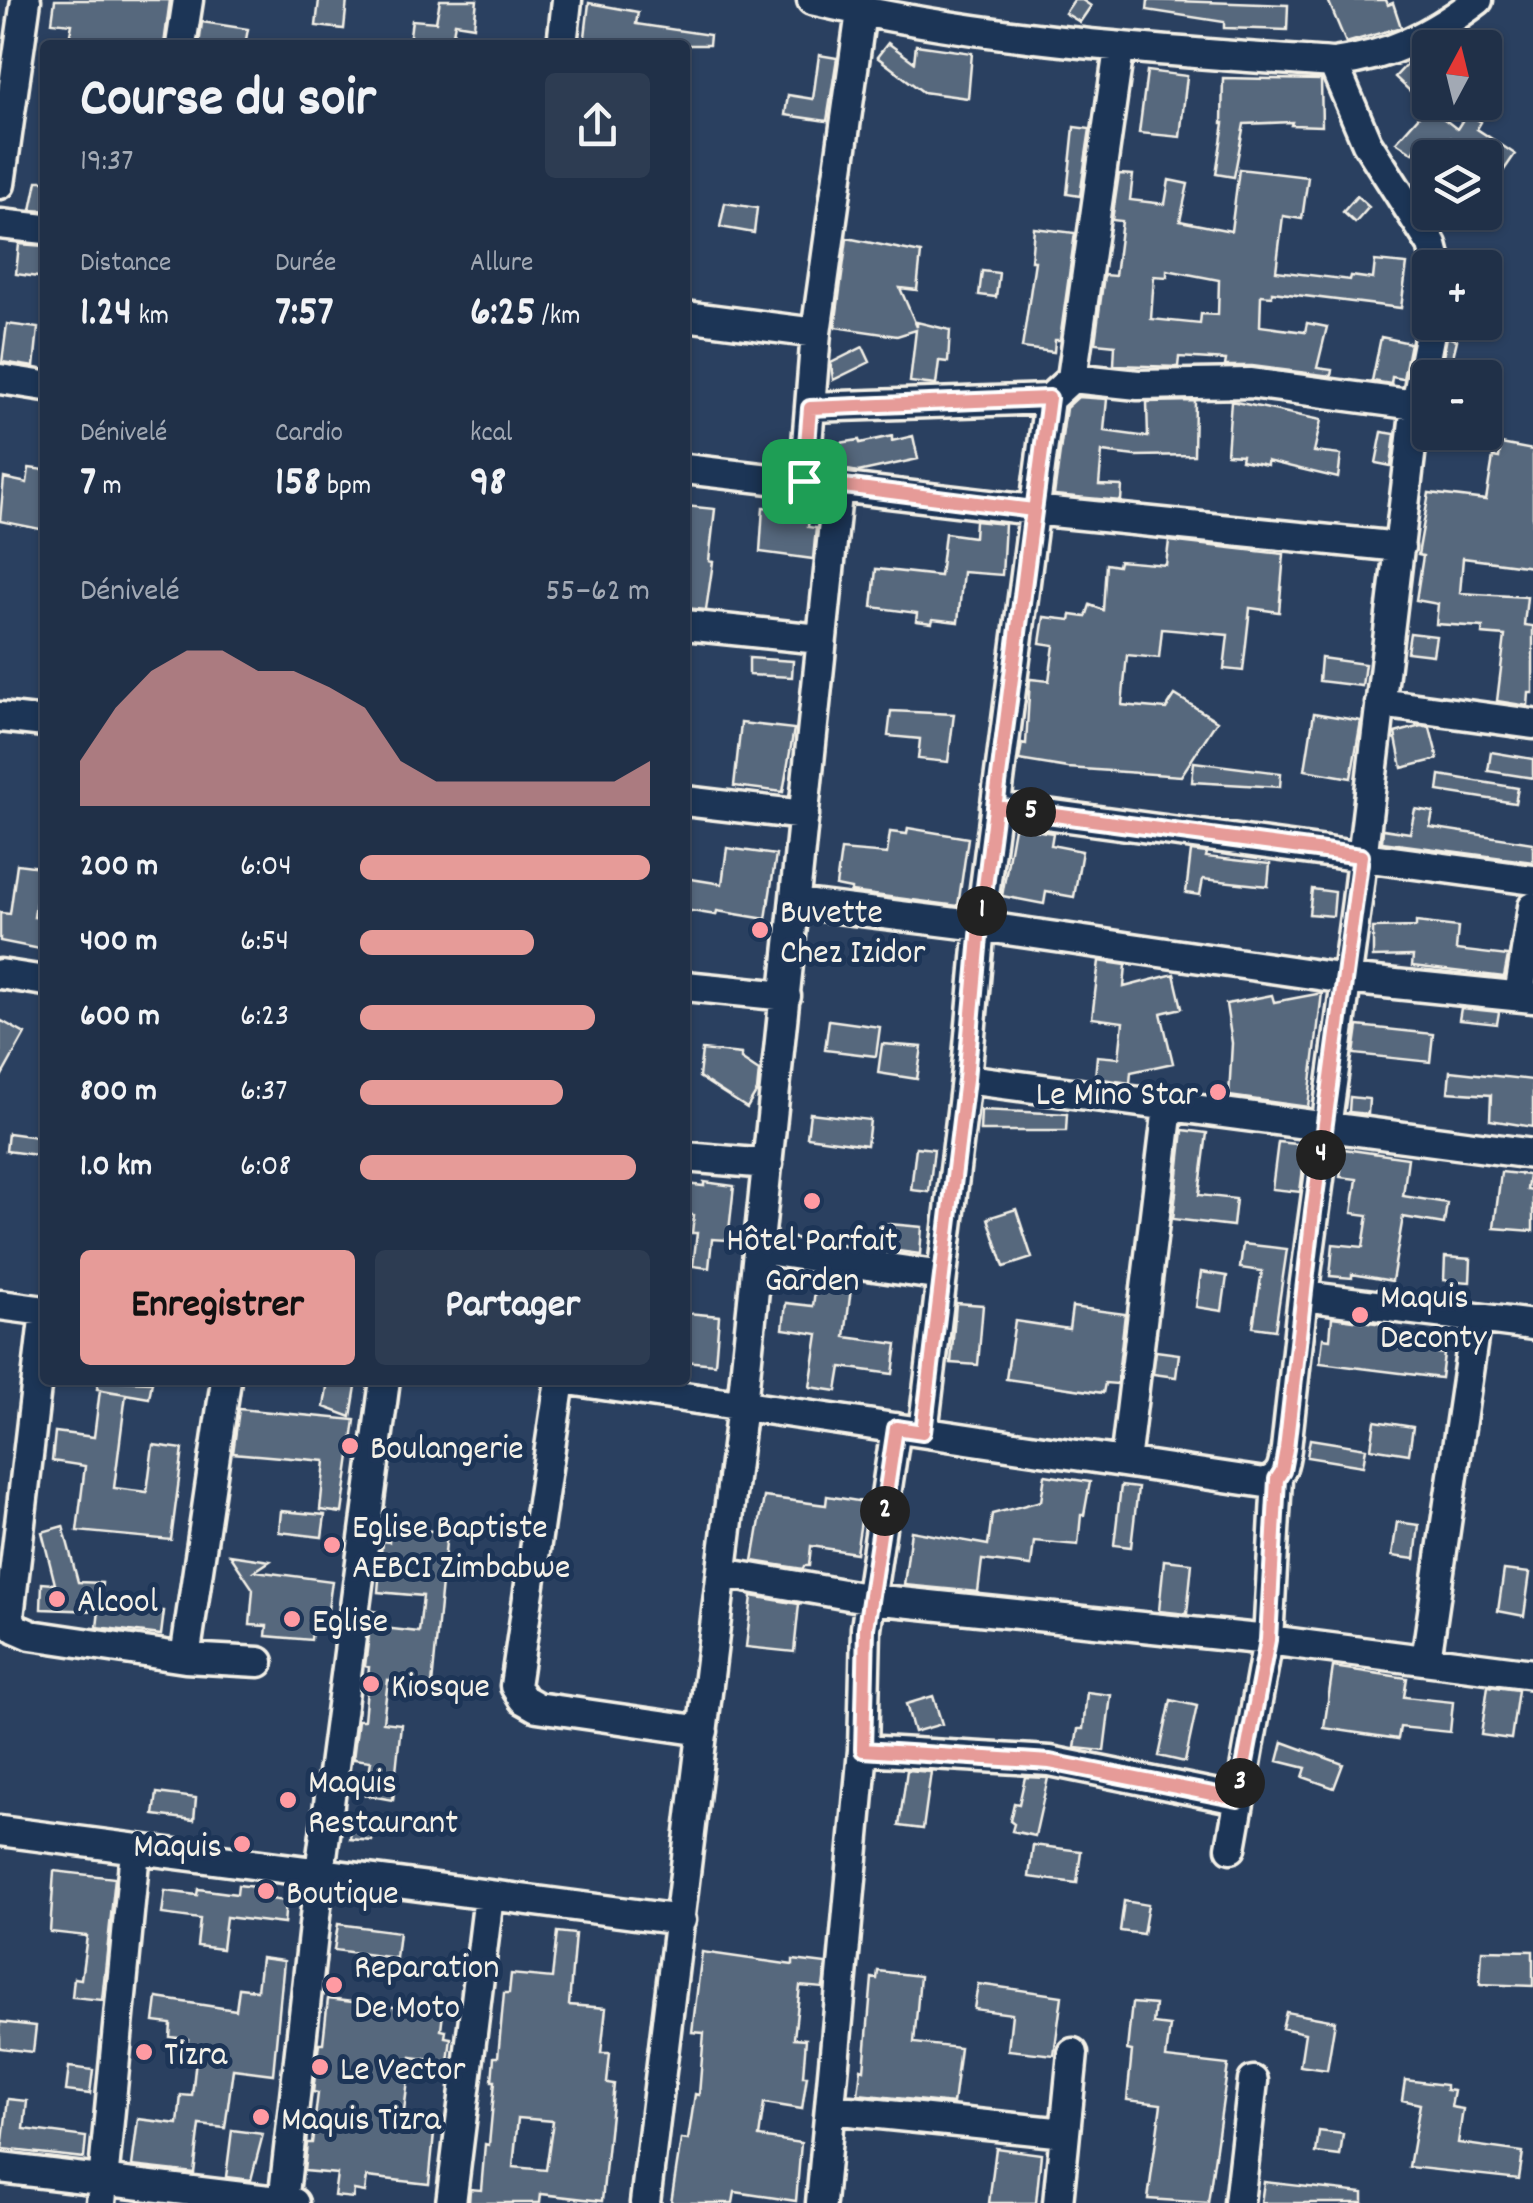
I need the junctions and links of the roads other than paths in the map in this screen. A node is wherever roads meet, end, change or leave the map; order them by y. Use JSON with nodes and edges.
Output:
{"nodes":[{"id":1,"x":26,"y":0,"type":"edge"},
{"id":2,"x":188,"y":0,"type":"edge"},
{"id":3,"x":567,"y":0,"type":"edge"},
{"id":4,"x":812,"y":0,"type":"edge"},
{"id":5,"x":1478,"y":0,"type":"edge"},
{"id":6,"x":861,"y":12,"type":"junction"},
{"id":7,"x":182,"y":40,"type":"edge"},
{"id":8,"x":563,"y":40,"type":"edge"},
{"id":9,"x":1119,"y":49,"type":"junction"},
{"id":10,"x":1333,"y":63,"type":"junction"},
{"id":11,"x":0,"y":184,"type":"edge"},
{"id":12,"x":0,"y":224,"type":"edge"},
{"id":13,"x":40,"y":229,"type":"edge"},
{"id":14,"x":1433,"y":250,"type":"edge"},
{"id":15,"x":690,"y":317,"type":"edge"},
{"id":16,"x":816,"y":333,"type":"junction"},
{"id":17,"x":1072,"y":378,"type":"junction"},
{"id":18,"x":0,"y":379,"type":"edge"},
{"id":19,"x":40,"y":385,"type":"edge"},
{"id":20,"x":1049,"y":398,"type":"junction"},
{"id":21,"x":1412,"y":405,"type":"edge"},
{"id":22,"x":810,"y":408,"type":"junction"},
{"id":23,"x":1412,"y":441,"type":"edge"},
{"id":24,"x":690,"y":470,"type":"edge"},
{"id":25,"x":804,"y":481,"type":"junction"},
{"id":26,"x":838,"y":485,"type":"junction"},
{"id":27,"x":1033,"y":510,"type":"junction"},
{"id":28,"x":1400,"y":547,"type":"junction"},
{"id":29,"x":690,"y":625,"type":"edge"},
{"id":30,"x":820,"y":639,"type":"junction"},
{"id":31,"x":1380,"y":703,"type":"junction"},
{"id":32,"x":0,"y":716,"type":"edge"},
{"id":33,"x":40,"y":721,"type":"edge"},
{"id":34,"x":1533,"y":724,"type":"edge"},
{"id":35,"x":690,"y":801,"type":"edge"},
{"id":36,"x":995,"y":807,"type":"junction"},
{"id":37,"x":804,"y":815,"type":"junction"},
{"id":38,"x":1361,"y":856,"type":"junction"},
{"id":39,"x":1533,"y":880,"type":"edge"},
{"id":40,"x":796,"y":903,"type":"junction"},
{"id":41,"x":1533,"y":908,"type":"edge"},
{"id":42,"x":980,"y":926,"type":"junction"},
{"id":43,"x":0,"y":974,"type":"edge"},
{"id":44,"x":1346,"y":979,"type":"junction"},
{"id":45,"x":40,"y":980,"type":"edge"},
{"id":46,"x":690,"y":986,"type":"edge"},
{"id":47,"x":786,"y":996,"type":"junction"},
{"id":48,"x":1526,"y":997,"type":"edge"},
{"id":49,"x":966,"y":1079,"type":"junction"},
{"id":50,"x":1168,"y":1106,"type":"junction"},
{"id":51,"x":1324,"y":1128,"type":"junction"},
{"id":52,"x":1533,"y":1154,"type":"edge"},
{"id":53,"x":690,"y":1156,"type":"edge"},
{"id":54,"x":768,"y":1164,"type":"junction"},
{"id":55,"x":759,"y":1249,"type":"junction"},
{"id":56,"x":942,"y":1276,"type":"junction"},
{"id":57,"x":1303,"y":1296,"type":"junction"},
{"id":58,"x":0,"y":1305,"type":"edge"},
{"id":59,"x":40,"y":1310,"type":"edge"},
{"id":60,"x":1476,"y":1318,"type":"junction"},
{"id":61,"x":1533,"y":1325,"type":"edge"},
{"id":62,"x":40,"y":1354,"type":"edge"},
{"id":63,"x":225,"y":1385,"type":"edge"},
{"id":64,"x":383,"y":1385,"type":"edge"},
{"id":65,"x":559,"y":1385,"type":"edge"},
{"id":66,"x":605,"y":1385,"type":"edge"},
{"id":67,"x":742,"y":1404,"type":"junction"},
{"id":68,"x":910,"y":1430,"type":"junction"},
{"id":69,"x":1125,"y":1462,"type":"junction"},
{"id":70,"x":1277,"y":1479,"type":"junction"},
{"id":71,"x":722,"y":1573,"type":"junction"},
{"id":72,"x":872,"y":1599,"type":"junction"},
{"id":73,"x":1268,"y":1640,"type":"junction"},
{"id":74,"x":185,"y":1658,"type":"junction"},
{"id":75,"x":1426,"y":1660,"type":"junction"},
{"id":76,"x":259,"y":1662,"type":"dead end"},
{"id":77,"x":1533,"y":1674,"type":"edge"},
{"id":78,"x":704,"y":1730,"type":"junction"},
{"id":79,"x":863,"y":1750,"type":"junction"},
{"id":80,"x":1238,"y":1799,"type":"junction"},
{"id":81,"x":0,"y":1832,"type":"edge"},
{"id":82,"x":1231,"y":1848,"type":"dead end"},
{"id":83,"x":136,"y":1851,"type":"junction"},
{"id":84,"x":320,"y":1872,"type":"junction"},
{"id":85,"x":489,"y":1896,"type":"junction"},
{"id":86,"x":681,"y":1920,"type":"junction"},
{"id":87,"x":1074,"y":2053,"type":"dead end"},
{"id":88,"x":1253,"y":2082,"type":"dead end"},
{"id":89,"x":830,"y":2109,"type":"junction"},
{"id":90,"x":1065,"y":2133,"type":"junction"},
{"id":91,"x":0,"y":2168,"type":"edge"},
{"id":92,"x":103,"y":2192,"type":"edge"},
{"id":93,"x":287,"y":2202,"type":"edge"},
{"id":94,"x":451,"y":2203,"type":"edge"},
{"id":95,"x":645,"y":2203,"type":"edge"},
{"id":96,"x":821,"y":2203,"type":"edge"},
{"id":97,"x":1058,"y":2203,"type":"edge"},
{"id":98,"x":1239,"y":2203,"type":"edge"}],
"edges":[{"from":1,"to":11,"type":"street"},
{"from":2,"to":7,"type":"street"},
{"from":3,"to":8,"type":"street"},
{"from":4,"to":6,"type":"street"},
{"from":5,"to":10,"type":"street"},
{"from":6,"to":9,"type":"street"},
{"from":6,"to":16,"type":"street"},
{"from":9,"to":10,"type":"street"},
{"from":9,"to":17,"type":"street"},
{"from":10,"to":14,"type":"street"},
{"from":12,"to":13,"type":"street"},
{"from":15,"to":16,"type":"street"},
{"from":16,"to":22,"type":"street"},
{"from":17,"to":20,"type":"street"},
{"from":17,"to":21,"type":"street"},
{"from":18,"to":19,"type":"street"},
{"from":20,"to":22,"type":"street"},
{"from":20,"to":27,"type":"street"},
{"from":22,"to":25,"type":"street"},
{"from":23,"to":28,"type":"street"},
{"from":24,"to":25,"type":"street"},
{"from":25,"to":26,"type":"street"},
{"from":26,"to":27,"type":"street"},
{"from":26,"to":30,"type":"street"},
{"from":27,"to":28,"type":"street"},
{"from":27,"to":36,"type":"street"},
{"from":28,"to":31,"type":"street"},
{"from":29,"to":30,"type":"street"},
{"from":30,"to":37,"type":"street"},
{"from":31,"to":34,"type":"street"},
{"from":31,"to":38,"type":"street"},
{"from":32,"to":33,"type":"street"},
{"from":35,"to":37,"type":"street"},
{"from":36,"to":38,"type":"street"},
{"from":36,"to":42,"type":"street"},
{"from":37,"to":40,"type":"street"},
{"from":38,"to":39,"type":"street"},
{"from":38,"to":44,"type":"street"},
{"from":40,"to":42,"type":"street"},
{"from":40,"to":47,"type":"street"},
{"from":41,"to":48,"type":"street"},
{"from":42,"to":44,"type":"street"},
{"from":42,"to":49,"type":"street"},
{"from":43,"to":45,"type":"street"},
{"from":44,"to":48,"type":"street"},
{"from":44,"to":51,"type":"street"},
{"from":46,"to":47,"type":"street"},
{"from":47,"to":54,"type":"street"},
{"from":49,"to":50,"type":"street"},
{"from":49,"to":56,"type":"street"},
{"from":50,"to":51,"type":"street"},
{"from":50,"to":69,"type":"street"},
{"from":51,"to":52,"type":"street"},
{"from":51,"to":57,"type":"street"},
{"from":53,"to":54,"type":"street"},
{"from":54,"to":55,"type":"street"},
{"from":55,"to":56,"type":"street"},
{"from":55,"to":67,"type":"street"},
{"from":56,"to":68,"type":"street"},
{"from":57,"to":60,"type":"street"},
{"from":57,"to":70,"type":"street"},
{"from":58,"to":59,"type":"street"},
{"from":60,"to":61,"type":"street"},
{"from":60,"to":75,"type":"street"},
{"from":62,"to":74,"type":"street"},
{"from":63,"to":74,"type":"street"},
{"from":64,"to":84,"type":"street"},
{"from":65,"to":78,"type":"street"},
{"from":66,"to":67,"type":"street"},
{"from":67,"to":68,"type":"street"},
{"from":67,"to":71,"type":"street"},
{"from":68,"to":69,"type":"street"},
{"from":68,"to":72,"type":"street"},
{"from":69,"to":70,"type":"street"},
{"from":70,"to":73,"type":"street"},
{"from":71,"to":72,"type":"street"},
{"from":71,"to":78,"type":"street"},
{"from":72,"to":73,"type":"street"},
{"from":72,"to":79,"type":"street"},
{"from":73,"to":75,"type":"street"},
{"from":73,"to":80,"type":"street"},
{"from":74,"to":76,"type":"street"},
{"from":75,"to":77,"type":"street"},
{"from":78,"to":86,"type":"street"},
{"from":79,"to":80,"type":"street"},
{"from":79,"to":89,"type":"street"},
{"from":80,"to":82,"type":"street"},
{"from":81,"to":83,"type":"street"},
{"from":83,"to":84,"type":"street"},
{"from":83,"to":92,"type":"street"},
{"from":84,"to":85,"type":"street"},
{"from":84,"to":93,"type":"street"},
{"from":85,"to":86,"type":"street"},
{"from":85,"to":94,"type":"street"},
{"from":86,"to":95,"type":"street"},
{"from":87,"to":90,"type":"street"},
{"from":88,"to":98,"type":"street"},
{"from":89,"to":90,"type":"street"},
{"from":89,"to":96,"type":"street"},
{"from":90,"to":97,"type":"street"},
{"from":91,"to":92,"type":"street"},
{"from":92,"to":93,"type":"street"}]}
